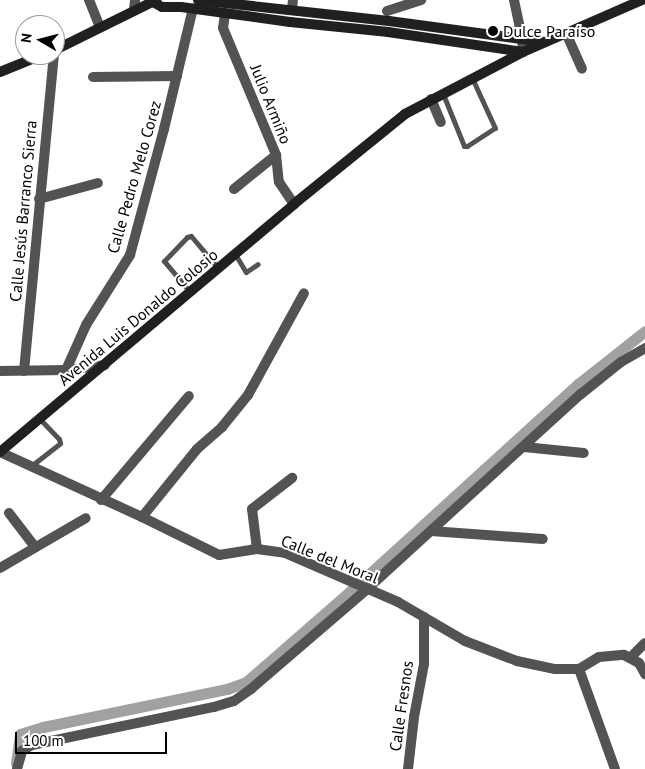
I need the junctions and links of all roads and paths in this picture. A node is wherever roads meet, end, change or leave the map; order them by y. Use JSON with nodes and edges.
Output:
{"nodes":[{"id":1,"x":89,"y":0,"type":"edge"},
{"id":2,"x":384,"y":0,"type":"edge"},
{"id":3,"x":421,"y":0,"type":"edge"},
{"id":4,"x":514,"y":0,"type":"edge"},
{"id":5,"x":642,"y":0,"type":"edge"},
{"id":6,"x":155,"y":1,"type":"edge"},
{"id":7,"x":196,"y":4,"type":"edge"},
{"id":8,"x":134,"y":5,"type":"edge"},
{"id":9,"x":292,"y":5,"type":"edge"},
{"id":10,"x":226,"y":6,"type":"edge"},
{"id":11,"x":388,"y":16,"type":"junction"},
{"id":12,"x":100,"y":27,"type":"junction"},
{"id":13,"x":566,"y":33,"type":"junction"},
{"id":14,"x":522,"y":38,"type":"junction"},
{"id":15,"x":545,"y":42,"type":"junction"},
{"id":16,"x":65,"y":45,"type":"edge"},
{"id":17,"x":523,"y":52,"type":"junction"},
{"id":18,"x":17,"y":65,"type":"edge"},
{"id":19,"x":53,"y":65,"type":"edge"},
{"id":20,"x":582,"y":70,"type":"dead end"},
{"id":21,"x":0,"y":72,"type":"edge"},
{"id":22,"x":177,"y":76,"type":"junction"},
{"id":23,"x":93,"y":77,"type":"dead end"},
{"id":24,"x":472,"y":77,"type":"junction"},
{"id":25,"x":443,"y":93,"type":"junction"},
{"id":26,"x":431,"y":99,"type":"junction"},
{"id":27,"x":441,"y":122,"type":"dead end"},
{"id":28,"x":276,"y":156,"type":"junction"},
{"id":29,"x":98,"y":183,"type":"dead end"},
{"id":30,"x":234,"y":189,"type":"dead end"},
{"id":31,"x":39,"y":199,"type":"junction"},
{"id":32,"x":294,"y":204,"type":"junction"},
{"id":33,"x":235,"y":254,"type":"junction"},
{"id":34,"x":258,"y":264,"type":"dead end"},
{"id":35,"x":219,"y":268,"type":"junction"},
{"id":36,"x":191,"y":293,"type":"junction"},
{"id":37,"x":304,"y":293,"type":"dead end"},
{"id":38,"x":645,"y":348,"type":"edge"},
{"id":39,"x":105,"y":365,"type":"junction"},
{"id":40,"x":66,"y":370,"type":"junction"},
{"id":41,"x":0,"y":371,"type":"edge"},
{"id":42,"x":24,"y":371,"type":"junction"},
{"id":43,"x":189,"y":396,"type":"dead end"},
{"id":44,"x":40,"y":419,"type":"junction"},
{"id":45,"x":524,"y":447,"type":"junction"},
{"id":46,"x":0,"y":452,"type":"edge"},
{"id":47,"x":584,"y":453,"type":"dead end"},
{"id":48,"x":31,"y":467,"type":"junction"},
{"id":49,"x":292,"y":478,"type":"dead end"},
{"id":50,"x":104,"y":501,"type":"junction"},
{"id":51,"x":9,"y":513,"type":"dead end"},
{"id":52,"x":139,"y":515,"type":"junction"},
{"id":53,"x":86,"y":518,"type":"dead end"},
{"id":54,"x":431,"y":531,"type":"junction"},
{"id":55,"x":543,"y":539,"type":"dead end"},
{"id":56,"x":35,"y":547,"type":"junction"},
{"id":57,"x":257,"y":549,"type":"junction"},
{"id":58,"x":0,"y":568,"type":"edge"},
{"id":59,"x":361,"y":587,"type":"junction"},
{"id":60,"x":424,"y":617,"type":"junction"},
{"id":61,"x":645,"y":643,"type":"edge"},
{"id":62,"x":630,"y":658,"type":"junction"},
{"id":63,"x":579,"y":668,"type":"junction"},
{"id":64,"x":645,"y":674,"type":"edge"},
{"id":65,"x":17,"y":769,"type":"edge"},
{"id":66,"x":408,"y":769,"type":"edge"},
{"id":67,"x":615,"y":769,"type":"edge"}],
"edges":[{"from":1,"to":12,"type":"street"},
{"from":2,"to":11,"type":"street"},
{"from":3,"to":11,"type":"street"},
{"from":4,"to":14,"type":"street"},
{"from":5,"to":13,"type":"main road","name":"Avenida Luis Donaldo Colosio"},
{"from":6,"to":7,"type":"main road"},
{"from":6,"to":8,"type":"main road"},
{"from":7,"to":10,"type":"main road"},
{"from":7,"to":22,"type":"street","name":"Calle Pedro Melo Corez"},
{"from":8,"to":12,"type":"main road"},
{"from":9,"to":10,"type":"main road"},
{"from":9,"to":11,"type":"main road"},
{"from":10,"to":17,"type":"main road"},
{"from":10,"to":28,"type":"street","name":"Julio Armiño"},
{"from":11,"to":14,"type":"main road"},
{"from":12,"to":16,"type":"main road"},
{"from":13,"to":15,"type":"main road","name":"Avenida Luis Donaldo Colosio"},
{"from":13,"to":20,"type":"street"},
{"from":14,"to":15,"type":"main road"},
{"from":14,"to":17,"type":"street"},
{"from":15,"to":17,"type":"main road","name":"Avenida Luis Donaldo Colosio"},
{"from":17,"to":24,"type":"main road","name":"Avenida Luis Donaldo Colosio"},
{"from":18,"to":21,"type":"main road"},
{"from":19,"to":31,"type":"street","name":"Calle Jesús Barranco Sierra"},
{"from":22,"to":23,"type":"street"},
{"from":22,"to":40,"type":"street","name":"Calle Pedro Melo Corez"},
{"from":24,"to":25,"type":"main road","name":"Avenida Luis Donaldo Colosio"},
{"from":24,"to":25,"type":"lane"},
{"from":25,"to":26,"type":"main road","name":"Avenida Luis Donaldo Colosio"},
{"from":26,"to":27,"type":"street"},
{"from":26,"to":32,"type":"main road","name":"Avenida Luis Donaldo Colosio"},
{"from":28,"to":30,"type":"street"},
{"from":28,"to":32,"type":"street","name":"Julio Armiño"},
{"from":29,"to":31,"type":"street"},
{"from":31,"to":42,"type":"street","name":"Calle Jesús Barranco Sierra"},
{"from":32,"to":33,"type":"main road","name":"Avenida Luis Donaldo Colosio"},
{"from":33,"to":34,"type":"lane"},
{"from":33,"to":35,"type":"main road","name":"Avenida Luis Donaldo Colosio"},
{"from":35,"to":36,"type":"main road","name":"Avenida Luis Donaldo Colosio"},
{"from":35,"to":36,"type":"lane"},
{"from":36,"to":39,"type":"main road","name":"Avenida Luis Donaldo Colosio"},
{"from":37,"to":52,"type":"street"},
{"from":38,"to":45,"type":"street"},
{"from":39,"to":40,"type":"street"},
{"from":39,"to":44,"type":"main road","name":"Avenida Luis Donaldo Colosio"},
{"from":40,"to":42,"type":"street"},
{"from":41,"to":42,"type":"street"},
{"from":43,"to":50,"type":"street"},
{"from":44,"to":46,"type":"main road","name":"Avenida Luis Donaldo Colosio"},
{"from":44,"to":48,"type":"lane"},
{"from":45,"to":47,"type":"street"},
{"from":45,"to":54,"type":"street"},
{"from":46,"to":48,"type":"street","name":"Calle del Moral"},
{"from":48,"to":50,"type":"street","name":"Calle del Moral"},
{"from":49,"to":57,"type":"street"},
{"from":50,"to":52,"type":"street","name":"Calle del Moral"},
{"from":51,"to":56,"type":"street"},
{"from":52,"to":57,"type":"street","name":"Calle del Moral"},
{"from":53,"to":56,"type":"street"},
{"from":54,"to":55,"type":"street"},
{"from":54,"to":59,"type":"street"},
{"from":56,"to":58,"type":"street"},
{"from":57,"to":59,"type":"street","name":"Calle del Moral"},
{"from":59,"to":60,"type":"street","name":"Calle del Moral"},
{"from":59,"to":65,"type":"street"},
{"from":60,"to":63,"type":"street","name":"Calle del Moral"},
{"from":60,"to":66,"type":"street","name":"Calle Fresnos"},
{"from":61,"to":62,"type":"street"},
{"from":62,"to":63,"type":"street","name":"Calle del Moral"},
{"from":62,"to":64,"type":"street"},
{"from":63,"to":67,"type":"street"}]}
